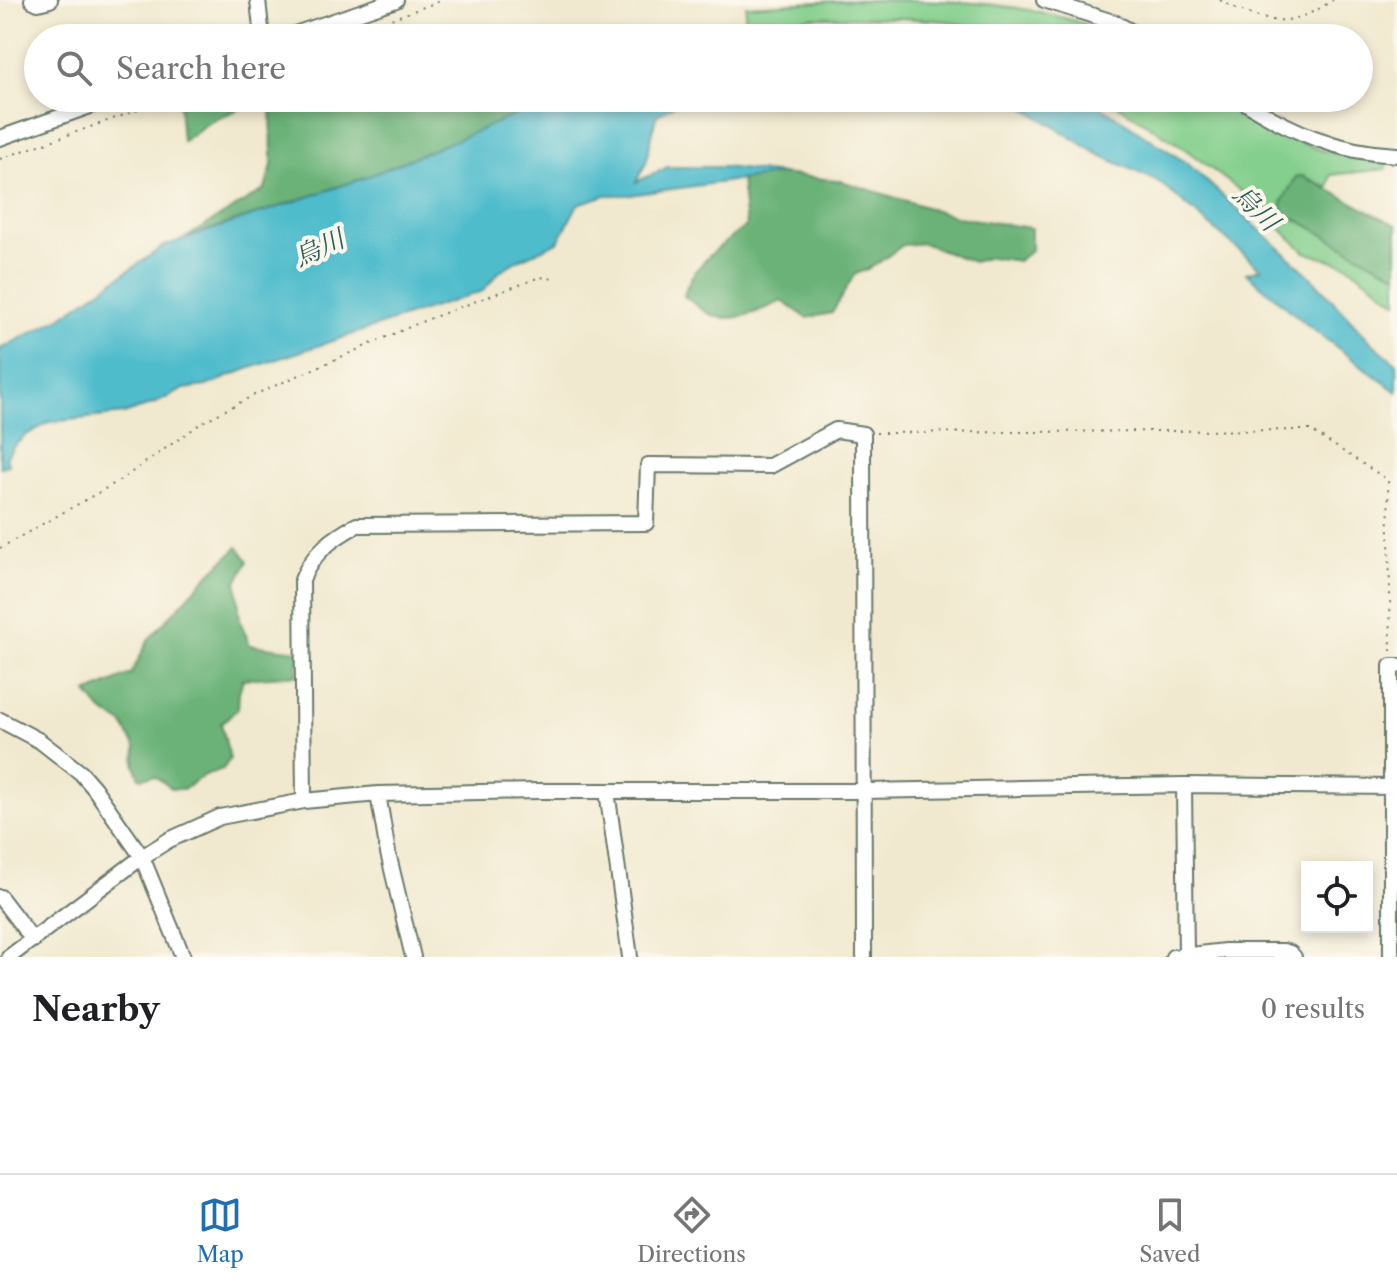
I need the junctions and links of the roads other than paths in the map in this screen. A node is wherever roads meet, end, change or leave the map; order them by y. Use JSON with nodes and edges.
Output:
{"nodes":[{"id":1,"x":32,"y":0,"type":"edge"},
{"id":2,"x":50,"y":0,"type":"edge"},
{"id":3,"x":258,"y":0,"type":"edge"},
{"id":4,"x":396,"y":0,"type":"edge"},
{"id":5,"x":1044,"y":0,"type":"edge"},
{"id":6,"x":1059,"y":2,"type":"edge"},
{"id":7,"x":261,"y":24,"type":"edge"},
{"id":8,"x":325,"y":24,"type":"edge"},
{"id":9,"x":1118,"y":24,"type":"edge"},
{"id":10,"x":73,"y":112,"type":"edge"},
{"id":11,"x":1261,"y":112,"type":"edge"},
{"id":12,"x":0,"y":138,"type":"edge"},
{"id":13,"x":1397,"y":155,"type":"edge"},
{"id":14,"x":1394,"y":666,"type":"edge"},
{"id":15,"x":0,"y":720,"type":"edge"},
{"id":16,"x":1184,"y":785,"type":"junction"},
{"id":17,"x":1394,"y":787,"type":"edge"},
{"id":18,"x":607,"y":791,"type":"junction"},
{"id":19,"x":865,"y":791,"type":"junction"},
{"id":20,"x":378,"y":794,"type":"junction"},
{"id":21,"x":304,"y":801,"type":"junction"},
{"id":22,"x":142,"y":857,"type":"junction"},
{"id":23,"x":0,"y":897,"type":"edge"},
{"id":24,"x":33,"y":940,"type":"junction"},
{"id":25,"x":1225,"y":954,"type":"edge"},
{"id":26,"x":1186,"y":956,"type":"edge"},
{"id":27,"x":9,"y":957,"type":"edge"},
{"id":28,"x":183,"y":957,"type":"edge"},
{"id":29,"x":413,"y":957,"type":"edge"},
{"id":30,"x":630,"y":957,"type":"edge"},
{"id":31,"x":864,"y":957,"type":"edge"},
{"id":32,"x":1173,"y":957,"type":"edge"},
{"id":33,"x":1294,"y":957,"type":"edge"},
{"id":34,"x":1391,"y":957,"type":"edge"}],
"edges":[{"from":1,"to":2,"type":"street"},
{"from":3,"to":7,"type":"street"},
{"from":4,"to":8,"type":"street"},
{"from":5,"to":6,"type":"street"},
{"from":6,"to":9,"type":"street"},
{"from":10,"to":12,"type":"street"},
{"from":11,"to":13,"type":"street"},
{"from":14,"to":17,"type":"street"},
{"from":15,"to":22,"type":"street"},
{"from":16,"to":17,"type":"street"},
{"from":16,"to":19,"type":"street"},
{"from":16,"to":26,"type":"street"},
{"from":17,"to":34,"type":"street"},
{"from":18,"to":19,"type":"street"},
{"from":18,"to":20,"type":"street"},
{"from":18,"to":30,"type":"street"},
{"from":19,"to":21,"type":"street"},
{"from":19,"to":31,"type":"street"},
{"from":20,"to":21,"type":"street"},
{"from":20,"to":29,"type":"street"},
{"from":21,"to":22,"type":"street"},
{"from":22,"to":24,"type":"street"},
{"from":22,"to":28,"type":"street"},
{"from":23,"to":24,"type":"street"},
{"from":24,"to":27,"type":"street"},
{"from":25,"to":26,"type":"street"},
{"from":25,"to":33,"type":"street"},
{"from":26,"to":32,"type":"street"}]}
